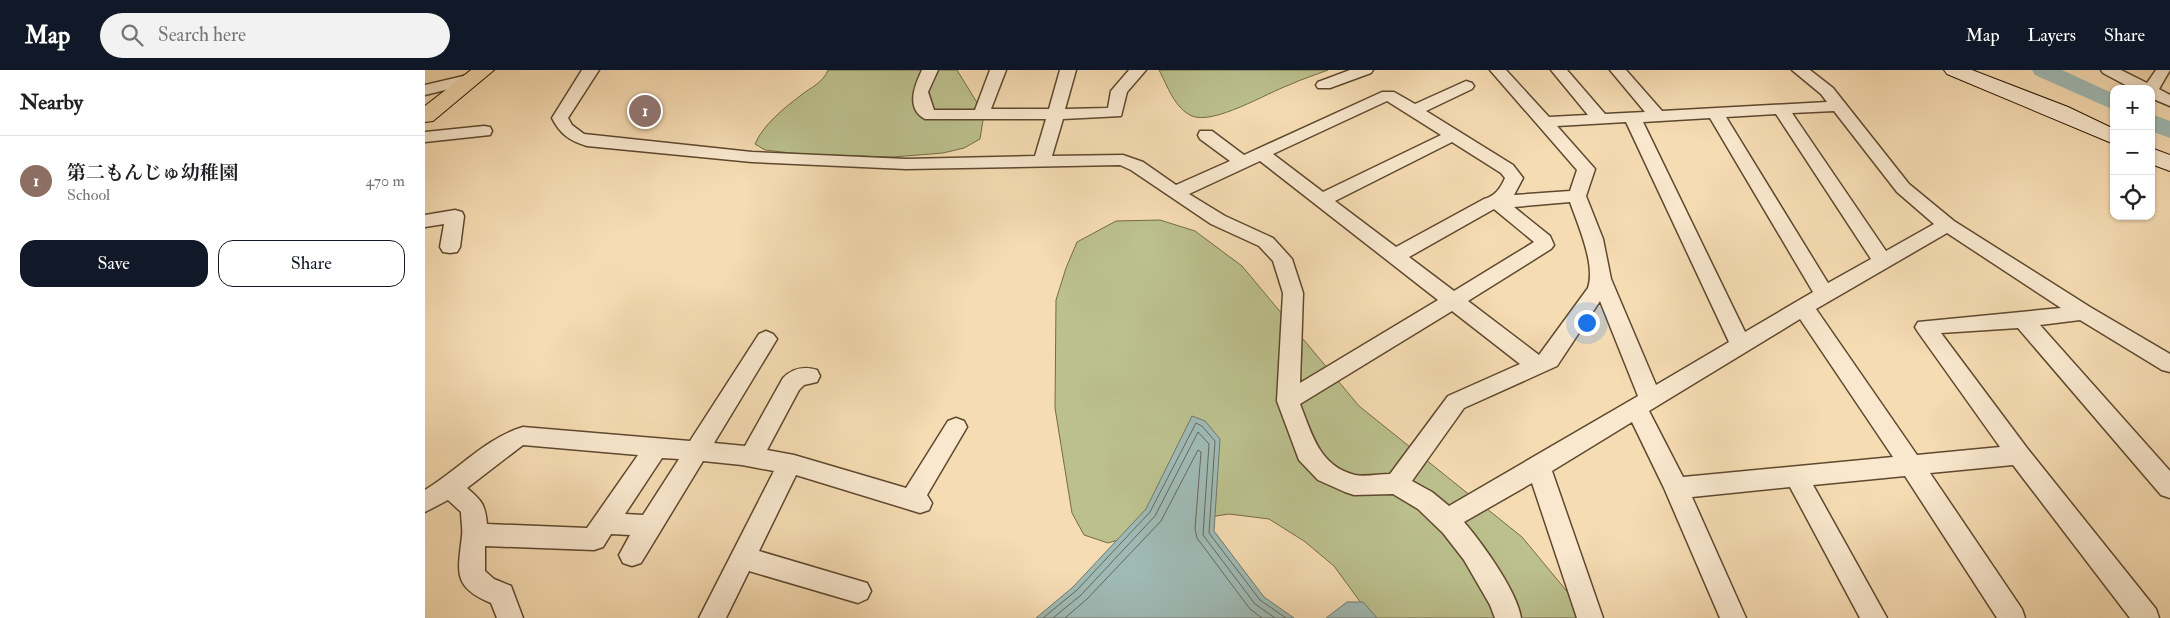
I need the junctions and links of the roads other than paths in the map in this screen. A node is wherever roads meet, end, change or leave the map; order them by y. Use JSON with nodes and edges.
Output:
{"nodes":[{"id":1,"x":591,"y":70,"type":"edge"},
{"id":2,"x":930,"y":70,"type":"edge"},
{"id":3,"x":997,"y":70,"type":"edge"},
{"id":4,"x":1068,"y":70,"type":"edge"},
{"id":5,"x":1138,"y":70,"type":"edge"},
{"id":6,"x":1365,"y":70,"type":"edge"},
{"id":7,"x":1498,"y":70,"type":"edge"},
{"id":8,"x":1559,"y":70,"type":"edge"},
{"id":9,"x":1618,"y":70,"type":"edge"},
{"id":10,"x":1954,"y":70,"type":"edge"},
{"id":11,"x":2109,"y":70,"type":"edge"},
{"id":12,"x":2164,"y":70,"type":"edge"},
{"id":13,"x":1807,"y":71,"type":"edge"},
{"id":14,"x":478,"y":75,"type":"edge"},
{"id":15,"x":1324,"y":85,"type":"dead end"},
{"id":16,"x":2138,"y":85,"type":"edge"},
{"id":17,"x":2154,"y":85,"type":"edge"},
{"id":18,"x":1466,"y":86,"type":"dead end"},
{"id":19,"x":425,"y":90,"type":"edge"},
{"id":20,"x":2155,"y":92,"type":"edge"},
{"id":21,"x":2170,"y":100,"type":"edge"},
{"id":22,"x":1839,"y":106,"type":"junction"},
{"id":23,"x":1781,"y":110,"type":"junction"},
{"id":24,"x":1414,"y":111,"type":"junction"},
{"id":25,"x":1056,"y":114,"type":"junction"},
{"id":26,"x":1716,"y":114,"type":"junction"},
{"id":27,"x":981,"y":115,"type":"junction"},
{"id":28,"x":425,"y":116,"type":"edge"},
{"id":29,"x":1659,"y":117,"type":"junction"},
{"id":30,"x":1601,"y":118,"type":"junction"},
{"id":31,"x":1633,"y":119,"type":"junction"},
{"id":32,"x":1543,"y":122,"type":"junction"},
{"id":33,"x":484,"y":131,"type":"dead end"},
{"id":34,"x":1206,"y":135,"type":"dead end"},
{"id":35,"x":2110,"y":135,"type":"edge"},
{"id":36,"x":1452,"y":136,"type":"junction"},
{"id":37,"x":425,"y":137,"type":"edge"},
{"id":38,"x":1512,"y":152,"type":"dead end"},
{"id":39,"x":1262,"y":154,"type":"junction"},
{"id":40,"x":2155,"y":157,"type":"edge"},
{"id":41,"x":1042,"y":162,"type":"junction"},
{"id":42,"x":1243,"y":162,"type":"junction"},
{"id":43,"x":2170,"y":164,"type":"edge"},
{"id":44,"x":1507,"y":169,"type":"junction"},
{"id":45,"x":1175,"y":193,"type":"junction"},
{"id":46,"x":1577,"y":196,"type":"junction"},
{"id":47,"x":1323,"y":199,"type":"junction"},
{"id":48,"x":1497,"y":202,"type":"junction"},
{"id":49,"x":425,"y":221,"type":"edge"},
{"id":50,"x":1947,"y":225,"type":"junction"},
{"id":51,"x":450,"y":247,"type":"dead end"},
{"id":52,"x":1395,"y":256,"type":"junction"},
{"id":53,"x":1883,"y":262,"type":"junction"},
{"id":54,"x":1601,"y":279,"type":"junction"},
{"id":55,"x":1825,"y":294,"type":"junction"},
{"id":56,"x":1452,"y":301,"type":"junction"},
{"id":57,"x":1804,"y":308,"type":"junction"},
{"id":58,"x":2083,"y":312,"type":"junction"},
{"id":59,"x":2023,"y":320,"type":"junction"},
{"id":60,"x":766,"y":339,"type":"dead end"},
{"id":61,"x":1740,"y":344,"type":"junction"},
{"id":62,"x":2170,"y":364,"type":"edge"},
{"id":63,"x":1537,"y":365,"type":"junction"},
{"id":64,"x":809,"y":376,"type":"dead end"},
{"id":65,"x":1288,"y":401,"type":"junction"},
{"id":66,"x":1643,"y":404,"type":"junction"},
{"id":67,"x":956,"y":427,"type":"dead end"},
{"id":68,"x":656,"y":448,"type":"junction"},
{"id":69,"x":697,"y":451,"type":"junction"},
{"id":70,"x":2019,"y":455,"type":"junction"},
{"id":71,"x":751,"y":457,"type":"junction"},
{"id":72,"x":789,"y":464,"type":"junction"},
{"id":73,"x":1911,"y":466,"type":"junction"},
{"id":74,"x":1539,"y":467,"type":"junction"},
{"id":75,"x":1796,"y":476,"type":"junction"},
{"id":76,"x":1396,"y":484,"type":"junction"},
{"id":77,"x":450,"y":487,"type":"junction"},
{"id":78,"x":1676,"y":488,"type":"junction"},
{"id":79,"x":2170,"y":488,"type":"edge"},
{"id":80,"x":425,"y":502,"type":"edge"},
{"id":81,"x":1446,"y":520,"type":"junction"},
{"id":82,"x":605,"y":523,"type":"junction"},
{"id":83,"x":649,"y":526,"type":"junction"},
{"id":84,"x":475,"y":535,"type":"junction"},
{"id":85,"x":632,"y":555,"type":"dead end"},
{"id":86,"x":743,"y":558,"type":"junction"},
{"id":87,"x":858,"y":591,"type":"dead end"},
{"id":88,"x":510,"y":618,"type":"edge"},
{"id":89,"x":712,"y":618,"type":"edge"},
{"id":90,"x":1508,"y":618,"type":"edge"},
{"id":91,"x":1590,"y":618,"type":"edge"},
{"id":92,"x":1733,"y":618,"type":"edge"},
{"id":93,"x":1874,"y":618,"type":"edge"},
{"id":94,"x":2012,"y":618,"type":"edge"},
{"id":95,"x":2146,"y":618,"type":"edge"}],
"edges":[{"from":1,"to":41,"type":"street"},
{"from":2,"to":27,"type":"street"},
{"from":3,"to":27,"type":"street"},
{"from":4,"to":25,"type":"street"},
{"from":5,"to":25,"type":"street"},
{"from":6,"to":15,"type":"street"},
{"from":7,"to":32,"type":"street"},
{"from":8,"to":30,"type":"street"},
{"from":9,"to":29,"type":"street"},
{"from":10,"to":35,"type":"street"},
{"from":11,"to":16,"type":"street"},
{"from":12,"to":17,"type":"street"},
{"from":13,"to":22,"type":"street"},
{"from":14,"to":19,"type":"street"},
{"from":14,"to":28,"type":"highway"},
{"from":18,"to":24,"type":"street"},
{"from":20,"to":21,"type":"street"},
{"from":22,"to":23,"type":"street"},
{"from":22,"to":50,"type":"street"},
{"from":23,"to":26,"type":"street"},
{"from":23,"to":53,"type":"street"},
{"from":24,"to":36,"type":"street"},
{"from":24,"to":39,"type":"street"},
{"from":25,"to":27,"type":"street"},
{"from":25,"to":41,"type":"street"},
{"from":26,"to":29,"type":"street"},
{"from":26,"to":55,"type":"street"},
{"from":29,"to":31,"type":"street"},
{"from":30,"to":31,"type":"street"},
{"from":30,"to":32,"type":"street"},
{"from":31,"to":61,"type":"street"},
{"from":32,"to":46,"type":"street"},
{"from":33,"to":37,"type":"street"},
{"from":34,"to":42,"type":"street"},
{"from":36,"to":44,"type":"street"},
{"from":36,"to":47,"type":"street"},
{"from":38,"to":44,"type":"street"},
{"from":39,"to":42,"type":"street"},
{"from":39,"to":47,"type":"street"},
{"from":40,"to":43,"type":"street"},
{"from":41,"to":45,"type":"street"},
{"from":42,"to":45,"type":"street"},
{"from":44,"to":48,"type":"street"},
{"from":45,"to":65,"type":"street"},
{"from":46,"to":48,"type":"street"},
{"from":46,"to":54,"type":"street"},
{"from":47,"to":52,"type":"street"},
{"from":48,"to":52,"type":"street"},
{"from":48,"to":56,"type":"street"},
{"from":49,"to":51,"type":"street"},
{"from":50,"to":53,"type":"street"},
{"from":50,"to":58,"type":"street"},
{"from":52,"to":56,"type":"street"},
{"from":53,"to":55,"type":"street"},
{"from":54,"to":63,"type":"street"},
{"from":54,"to":66,"type":"street"},
{"from":55,"to":57,"type":"street"},
{"from":56,"to":63,"type":"street"},
{"from":56,"to":65,"type":"street"},
{"from":57,"to":61,"type":"street"},
{"from":57,"to":73,"type":"street"},
{"from":58,"to":59,"type":"street"},
{"from":58,"to":62,"type":"street"},
{"from":59,"to":70,"type":"street"},
{"from":59,"to":79,"type":"street"},
{"from":60,"to":69,"type":"street"},
{"from":61,"to":66,"type":"street"},
{"from":63,"to":76,"type":"street"},
{"from":64,"to":71,"type":"street"},
{"from":65,"to":76,"type":"street"},
{"from":66,"to":74,"type":"street"},
{"from":66,"to":78,"type":"street"},
{"from":67,"to":72,"type":"street"},
{"from":68,"to":69,"type":"street"},
{"from":68,"to":77,"type":"street"},
{"from":68,"to":82,"type":"street"},
{"from":69,"to":71,"type":"street"},
{"from":69,"to":83,"type":"street"},
{"from":70,"to":73,"type":"street"},
{"from":70,"to":95,"type":"street"},
{"from":71,"to":72,"type":"street"},
{"from":72,"to":86,"type":"street"},
{"from":73,"to":75,"type":"street"},
{"from":73,"to":94,"type":"street"},
{"from":74,"to":81,"type":"street"},
{"from":74,"to":91,"type":"street"},
{"from":75,"to":78,"type":"street"},
{"from":75,"to":93,"type":"street"},
{"from":76,"to":81,"type":"street"},
{"from":77,"to":80,"type":"street"},
{"from":77,"to":84,"type":"street"},
{"from":78,"to":92,"type":"street"},
{"from":81,"to":90,"type":"street"},
{"from":82,"to":83,"type":"street"},
{"from":82,"to":84,"type":"street"},
{"from":83,"to":85,"type":"street"},
{"from":84,"to":88,"type":"street"},
{"from":86,"to":87,"type":"street"},
{"from":86,"to":89,"type":"street"}]}
